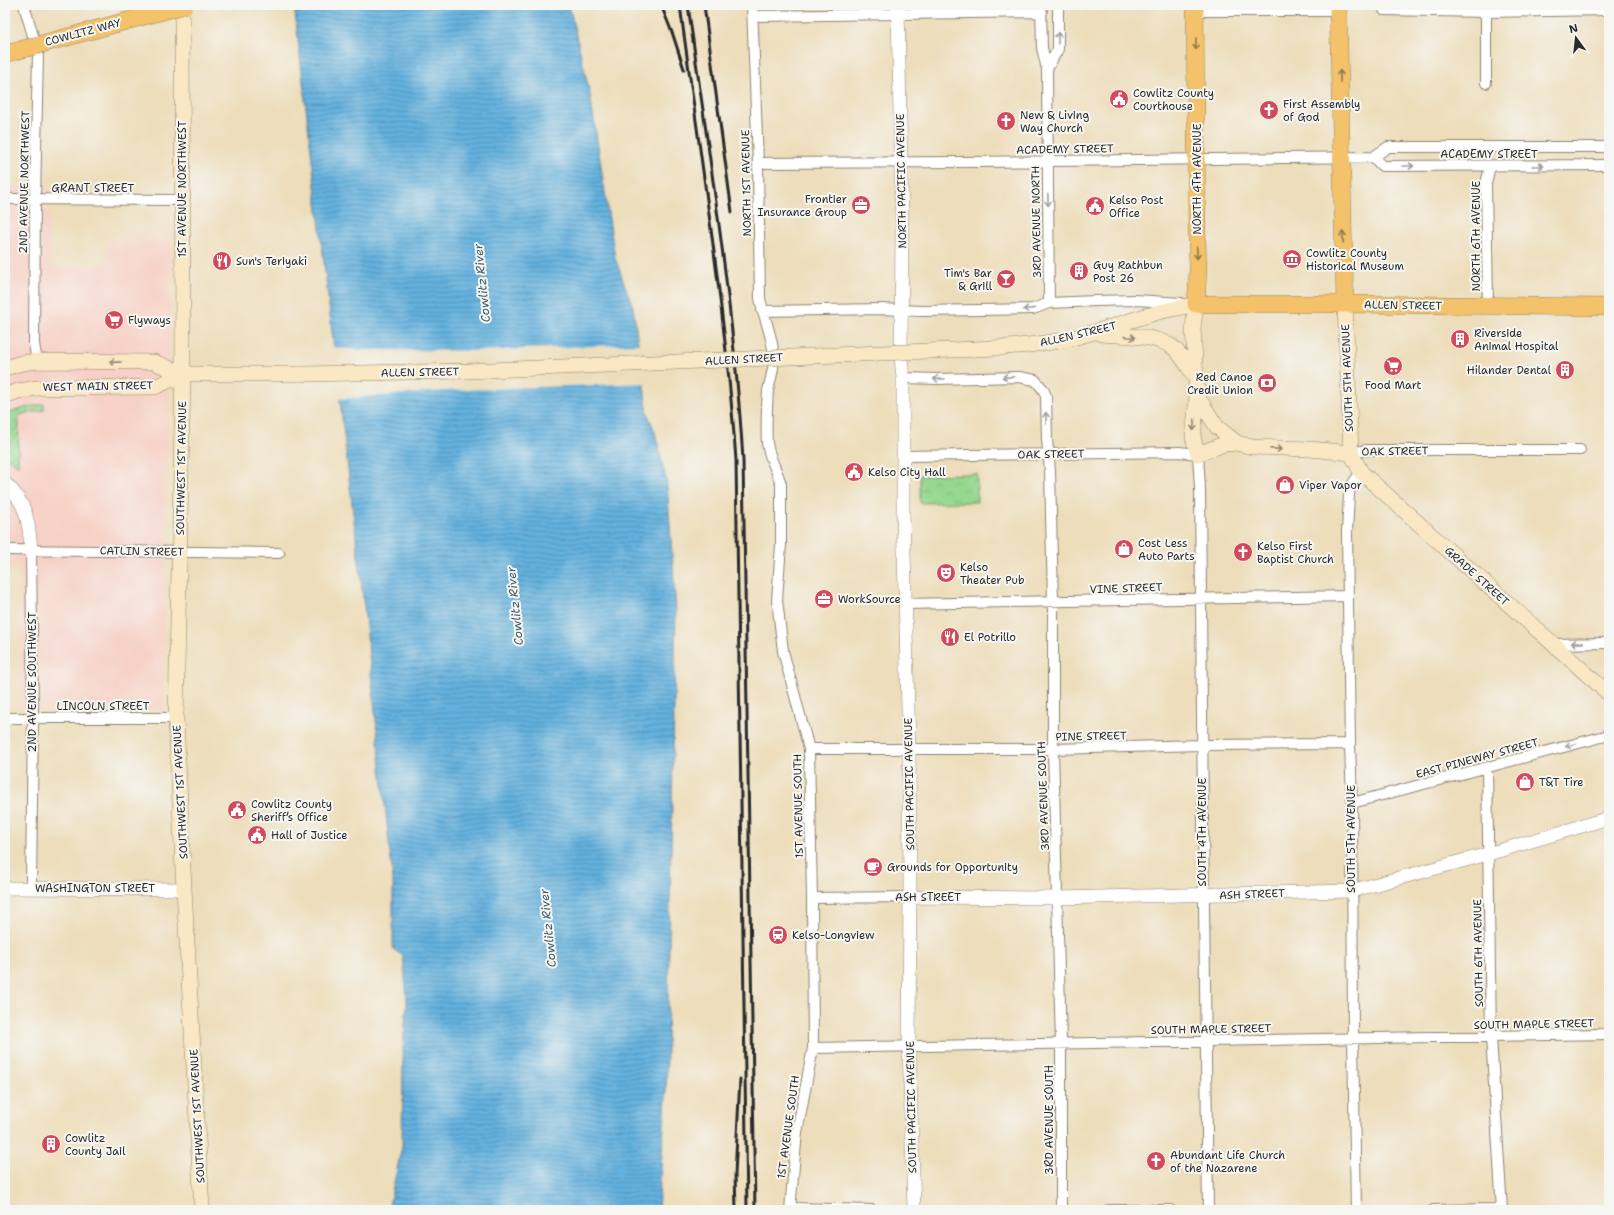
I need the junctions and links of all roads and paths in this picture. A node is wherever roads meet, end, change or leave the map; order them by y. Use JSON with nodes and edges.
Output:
{"nodes":[{"id":1,"x":24,"y":5,"type":"edge"},
{"id":2,"x":184,"y":5,"type":"edge"},
{"id":3,"x":752,"y":5,"type":"edge"},
{"id":4,"x":1058,"y":5,"type":"edge"},
{"id":5,"x":1195,"y":8,"type":"edge"},
{"id":6,"x":1338,"y":8,"type":"edge"},
{"id":7,"x":1041,"y":9,"type":"edge"},
{"id":8,"x":1486,"y":9,"type":"edge"},
{"id":9,"x":898,"y":10,"type":"edge"},
{"id":10,"x":1384,"y":10,"type":"dead end"},
{"id":11,"x":1609,"y":10,"type":"edge"},
{"id":12,"x":752,"y":16,"type":"junction"},
{"id":13,"x":5,"y":54,"type":"edge"},
{"id":14,"x":1048,"y":69,"type":"junction"},
{"id":15,"x":1486,"y":84,"type":"dead end"},
{"id":16,"x":1609,"y":147,"type":"edge"},
{"id":17,"x":1342,"y":157,"type":"junction"},
{"id":18,"x":1373,"y":157,"type":"junction"},
{"id":19,"x":1197,"y":158,"type":"junction"},
{"id":20,"x":1048,"y":161,"type":"junction"},
{"id":21,"x":901,"y":162,"type":"junction"},
{"id":22,"x":758,"y":163,"type":"junction"},
{"id":23,"x":1609,"y":165,"type":"edge"},
{"id":24,"x":1490,"y":166,"type":"junction"},
{"id":25,"x":5,"y":199,"type":"edge"},
{"id":26,"x":35,"y":200,"type":"junction"},
{"id":27,"x":182,"y":200,"type":"junction"},
{"id":28,"x":1049,"y":303,"type":"junction"},
{"id":29,"x":1196,"y":304,"type":"junction"},
{"id":30,"x":1345,"y":304,"type":"junction"},
{"id":31,"x":1488,"y":305,"type":"junction"},
{"id":32,"x":1609,"y":307,"type":"edge"},
{"id":33,"x":902,"y":310,"type":"junction"},
{"id":34,"x":762,"y":311,"type":"junction"},
{"id":35,"x":1092,"y":333,"type":"junction"},
{"id":36,"x":901,"y":357,"type":"joint"},
{"id":37,"x":774,"y":358,"type":"joint"},
{"id":38,"x":37,"y":361,"type":"junction"},
{"id":39,"x":5,"y":368,"type":"edge"},
{"id":40,"x":183,"y":374,"type":"junction"},
{"id":41,"x":286,"y":374,"type":"joint"},
{"id":42,"x":903,"y":378,"type":"junction"},
{"id":43,"x":1196,"y":378,"type":"junction"},
{"id":44,"x":5,"y":396,"type":"edge"},
{"id":45,"x":1197,"y":396,"type":"junction"},
{"id":46,"x":1237,"y":443,"type":"junction"},
{"id":47,"x":1580,"y":450,"type":"dead end"},
{"id":48,"x":1351,"y":452,"type":"junction"},
{"id":49,"x":1048,"y":454,"type":"junction"},
{"id":50,"x":1198,"y":454,"type":"junction"},
{"id":51,"x":904,"y":456,"type":"junction"},
{"id":52,"x":1361,"y":472,"type":"junction"},
{"id":53,"x":5,"y":483,"type":"edge"},
{"id":54,"x":5,"y":550,"type":"edge"},
{"id":55,"x":31,"y":550,"type":"junction"},
{"id":56,"x":179,"y":552,"type":"junction"},
{"id":57,"x":278,"y":553,"type":"dead end"},
{"id":58,"x":1348,"y":596,"type":"junction"},
{"id":59,"x":1201,"y":598,"type":"junction"},
{"id":60,"x":1053,"y":602,"type":"junction"},
{"id":61,"x":904,"y":604,"type":"junction"},
{"id":62,"x":1605,"y":643,"type":"edge"},
{"id":63,"x":1552,"y":644,"type":"junction"},
{"id":64,"x":1609,"y":694,"type":"edge"},
{"id":65,"x":5,"y":718,"type":"edge"},
{"id":66,"x":33,"y":718,"type":"junction"},
{"id":67,"x":176,"y":718,"type":"junction"},
{"id":68,"x":1609,"y":735,"type":"edge"},
{"id":69,"x":1350,"y":744,"type":"junction"},
{"id":70,"x":1202,"y":745,"type":"junction"},
{"id":71,"x":809,"y":749,"type":"junction"},
{"id":72,"x":909,"y":749,"type":"junction"},
{"id":73,"x":1053,"y":749,"type":"junction"},
{"id":74,"x":1487,"y":768,"type":"junction"},
{"id":75,"x":1352,"y":803,"type":"junction"},
{"id":76,"x":1609,"y":818,"type":"edge"},
{"id":77,"x":1488,"y":854,"type":"junction"},
{"id":78,"x":5,"y":888,"type":"edge"},
{"id":79,"x":31,"y":888,"type":"junction"},
{"id":80,"x":184,"y":889,"type":"junction"},
{"id":81,"x":1351,"y":891,"type":"junction"},
{"id":82,"x":1203,"y":895,"type":"junction"},
{"id":83,"x":910,"y":897,"type":"junction"},
{"id":84,"x":812,"y":898,"type":"junction"},
{"id":85,"x":1057,"y":898,"type":"junction"},
{"id":86,"x":1609,"y":1034,"type":"edge"},
{"id":87,"x":1491,"y":1037,"type":"junction"},
{"id":88,"x":1352,"y":1038,"type":"junction"},
{"id":89,"x":1206,"y":1042,"type":"junction"},
{"id":90,"x":1061,"y":1044,"type":"junction"},
{"id":91,"x":910,"y":1047,"type":"junction"},
{"id":92,"x":813,"y":1048,"type":"junction"},
{"id":93,"x":790,"y":1209,"type":"edge"},
{"id":94,"x":202,"y":1210,"type":"edge"},
{"id":95,"x":872,"y":1210,"type":"edge"},
{"id":96,"x":914,"y":1210,"type":"edge"},
{"id":97,"x":1061,"y":1210,"type":"edge"},
{"id":98,"x":1108,"y":1210,"type":"edge"},
{"id":99,"x":1170,"y":1210,"type":"edge"},
{"id":100,"x":1208,"y":1210,"type":"edge"},
{"id":101,"x":1356,"y":1210,"type":"edge"},
{"id":102,"x":1433,"y":1210,"type":"edge"},
{"id":103,"x":1502,"y":1210,"type":"edge"}],
"edges":[{"from":1,"to":26,"type":"street","name":"2ND AVENUE NORTHWEST"},
{"from":2,"to":13,"type":"main road","name":"COWLITZ WAY","bridge":true},
{"from":2,"to":27,"type":"main road","name":"1ST AVENUE NORTHWEST"},
{"from":3,"to":12,"type":"street","name":"NORTH 1ST AVENUE"},
{"from":14,"to":4,"type":"street","name":"3RD AVENUE NORTH","one_way":true},
{"from":5,"to":6,"type":"street"},
{"from":5,"to":19,"type":"main road","name":"NORTH 4TH AVENUE","one_way":true},
{"from":17,"to":6,"type":"main road","one_way":true},
{"from":7,"to":9,"type":"street"},
{"from":7,"to":14,"type":"street","name":"3RD AVENUE NORTH"},
{"from":8,"to":10,"type":"street"},
{"from":8,"to":11,"type":"street"},
{"from":8,"to":15,"type":"street"},
{"from":9,"to":12,"type":"street"},
{"from":9,"to":21,"type":"street","name":"NORTH PACIFIC AVENUE"},
{"from":12,"to":22,"type":"street","name":"NORTH 1ST AVENUE"},
{"from":14,"to":20,"type":"street","name":"3RD AVENUE NORTH"},
{"from":16,"to":18,"type":"street","name":"ACADEMY STREET"},
{"from":17,"to":18,"type":"street","name":"ACADEMY STREET"},
{"from":17,"to":19,"type":"street","name":"ACADEMY STREET"},
{"from":30,"to":17,"type":"main road","one_way":true},
{"from":18,"to":24,"type":"street","name":"ACADEMY STREET","one_way":true},
{"from":19,"to":20,"type":"street","name":"ACADEMY STREET"},
{"from":19,"to":29,"type":"main road","name":"NORTH 4TH AVENUE","one_way":true},
{"from":20,"to":21,"type":"street","name":"ACADEMY STREET"},
{"from":20,"to":28,"type":"street","name":"3RD AVENUE NORTH","one_way":true},
{"from":21,"to":22,"type":"street","name":"ACADEMY STREET"},
{"from":21,"to":33,"type":"street","name":"NORTH PACIFIC AVENUE"},
{"from":22,"to":34,"type":"street","name":"NORTH 1ST AVENUE"},
{"from":24,"to":23,"type":"street","name":"ACADEMY STREET","one_way":true},
{"from":24,"to":31,"type":"street","name":"NORTH 6TH AVENUE"},
{"from":25,"to":26,"type":"street","name":"GRANT STREET"},
{"from":26,"to":27,"type":"street","name":"GRANT STREET"},
{"from":26,"to":38,"type":"street","name":"2ND AVENUE NORTHWEST"},
{"from":27,"to":40,"type":"main road","name":"1ST AVENUE NORTHWEST"},
{"from":28,"to":29,"type":"street","name":"ALLEN STREET"},
{"from":28,"to":33,"type":"street","name":"ALLEN STREET","one_way":true},
{"from":29,"to":30,"type":"main road","name":"ALLEN STREET"},
{"from":29,"to":35,"type":"main road","name":"ALLEN STREET"},
{"from":29,"to":43,"type":"main road"},
{"from":30,"to":31,"type":"main road","name":"ALLEN STREET"},
{"from":30,"to":48,"type":"main road","name":"SOUTH 5TH AVENUE"},
{"from":31,"to":32,"type":"main road","name":"ALLEN STREET"},
{"from":33,"to":34,"type":"street","name":"ALLEN STREET"},
{"from":33,"to":36,"type":"street","name":"NORTH PACIFIC AVENUE"},
{"from":34,"to":37,"type":"street","name":"NORTH 1ST AVENUE"},
{"from":35,"to":41,"type":"main road","name":"ALLEN STREET","bridge":true},
{"from":35,"to":43,"type":"main road","one_way":true},
{"from":36,"to":42,"type":"street","name":"SOUTH PACIFIC AVENUE"},
{"from":37,"to":71,"type":"street","name":"1ST AVENUE SOUTH"},
{"from":38,"to":39,"type":"main road"},
{"from":40,"to":38,"type":"main road","one_way":true},
{"from":40,"to":41,"type":"main road","name":"WEST MAIN STREET"},
{"from":40,"to":44,"type":"main road","name":"WEST MAIN STREET"},
{"from":40,"to":56,"type":"main road","name":"SOUTHWEST 1ST AVENUE"},
{"from":49,"to":42,"type":"street","name":"3RD AVENUE SOUTH","one_way":true},
{"from":42,"to":51,"type":"street","name":"SOUTH PACIFIC AVENUE"},
{"from":43,"to":45,"type":"main road"},
{"from":45,"to":46,"type":"main road","name":"OAK STREET"},
{"from":45,"to":50,"type":"main road","one_way":true},
{"from":46,"to":48,"type":"main road","name":"OAK STREET","one_way":true},
{"from":46,"to":50,"type":"main road"},
{"from":47,"to":48,"type":"street","name":"OAK STREET"},
{"from":48,"to":52,"type":"main road","name":"GRADE STREET"},
{"from":49,"to":50,"type":"street","name":"OAK STREET"},
{"from":49,"to":51,"type":"street","name":"OAK STREET"},
{"from":49,"to":60,"type":"street","name":"3RD AVENUE SOUTH"},
{"from":50,"to":59,"type":"street","name":"SOUTH 4TH AVENUE"},
{"from":51,"to":61,"type":"street","name":"SOUTH PACIFIC AVENUE"},
{"from":52,"to":58,"type":"street","name":"SOUTH 5TH AVENUE"},
{"from":52,"to":63,"type":"main road","name":"GRADE STREET"},
{"from":53,"to":55,"type":"street","name":"2ND AVENUE SOUTHWEST"},
{"from":54,"to":55,"type":"street","name":"CATLIN STREET"},
{"from":55,"to":56,"type":"street","name":"CATLIN STREET"},
{"from":55,"to":66,"type":"street","name":"2ND AVENUE SOUTHWEST"},
{"from":56,"to":57,"type":"street","name":"CATLIN STREET"},
{"from":56,"to":67,"type":"main road","name":"SOUTHWEST 1ST AVENUE"},
{"from":58,"to":59,"type":"street","name":"VINE STREET"},
{"from":58,"to":69,"type":"street","name":"SOUTH 5TH AVENUE"},
{"from":59,"to":60,"type":"street","name":"VINE STREET"},
{"from":59,"to":70,"type":"street","name":"SOUTH 4TH AVENUE"},
{"from":60,"to":61,"type":"street","name":"VINE STREET"},
{"from":60,"to":73,"type":"street","name":"3RD AVENUE SOUTH"},
{"from":61,"to":72,"type":"street","name":"SOUTH PACIFIC AVENUE"},
{"from":62,"to":63,"type":"street","one_way":true},
{"from":63,"to":64,"type":"main road","name":"GRADE STREET"},
{"from":65,"to":66,"type":"street","name":"LINCOLN STREET"},
{"from":66,"to":67,"type":"street","name":"LINCOLN STREET"},
{"from":66,"to":79,"type":"street","name":"2ND AVENUE SOUTHWEST"},
{"from":67,"to":80,"type":"main road","name":"SOUTHWEST 1ST AVENUE"},
{"from":68,"to":74,"type":"street","name":"EAST PINEWAY STREET","one_way":true},
{"from":69,"to":70,"type":"street","name":"PINE STREET"},
{"from":69,"to":75,"type":"street","name":"SOUTH 5TH AVENUE"},
{"from":70,"to":73,"type":"street","name":"PINE STREET"},
{"from":70,"to":82,"type":"street","name":"SOUTH 4TH AVENUE"},
{"from":71,"to":72,"type":"street","name":"PINE STREET"},
{"from":71,"to":84,"type":"street","name":"1ST AVENUE SOUTH"},
{"from":72,"to":73,"type":"street","name":"PINE STREET"},
{"from":72,"to":83,"type":"street","name":"SOUTH PACIFIC AVENUE"},
{"from":73,"to":85,"type":"street","name":"3RD AVENUE SOUTH"},
{"from":74,"to":75,"type":"street","name":"EAST PINEWAY STREET"},
{"from":74,"to":77,"type":"street","name":"SOUTH 6TH AVENUE"},
{"from":75,"to":81,"type":"street","name":"SOUTH 5TH AVENUE"},
{"from":76,"to":77,"type":"street","name":"ASH STREET"},
{"from":77,"to":81,"type":"street","name":"ASH STREET"},
{"from":77,"to":87,"type":"street","name":"SOUTH 6TH AVENUE"},
{"from":78,"to":79,"type":"street","name":"WASHINGTON STREET"},
{"from":79,"to":80,"type":"street","name":"WASHINGTON STREET"},
{"from":80,"to":94,"type":"main road","name":"SOUTHWEST 1ST AVENUE"},
{"from":81,"to":82,"type":"street","name":"ASH STREET"},
{"from":81,"to":88,"type":"street","name":"SOUTH 5TH AVENUE"},
{"from":82,"to":85,"type":"street","name":"ASH STREET"},
{"from":82,"to":89,"type":"street","name":"SOUTH 4TH AVENUE"},
{"from":83,"to":84,"type":"street","name":"ASH STREET"},
{"from":83,"to":85,"type":"street","name":"ASH STREET"},
{"from":83,"to":91,"type":"street","name":"SOUTH PACIFIC AVENUE"},
{"from":84,"to":92,"type":"street","name":"1ST AVENUE SOUTH"},
{"from":85,"to":90,"type":"street","name":"3RD AVENUE SOUTH"},
{"from":86,"to":87,"type":"street","name":"SOUTH MAPLE STREET"},
{"from":87,"to":88,"type":"street","name":"SOUTH MAPLE STREET"},
{"from":87,"to":103,"type":"street","name":"SOUTH 6TH AVENUE"},
{"from":88,"to":89,"type":"street","name":"SOUTH MAPLE STREET"},
{"from":88,"to":101,"type":"street","name":"SOUTH 5TH AVENUE"},
{"from":89,"to":90,"type":"street","name":"SOUTH MAPLE STREET"},
{"from":89,"to":100,"type":"street","name":"SOUTH 4TH AVENUE"},
{"from":90,"to":91,"type":"street","name":"SOUTH MAPLE STREET"},
{"from":90,"to":97,"type":"street","name":"3RD AVENUE SOUTH"},
{"from":91,"to":92,"type":"street","name":"SOUTH MAPLE STREET"},
{"from":91,"to":96,"type":"street","name":"SOUTH PACIFIC AVENUE"},
{"from":92,"to":93,"type":"street","name":"1ST AVENUE SOUTH"},
{"from":93,"to":95,"type":"street"},
{"from":98,"to":99,"type":"street"},
{"from":102,"to":103,"type":"street"}]}
